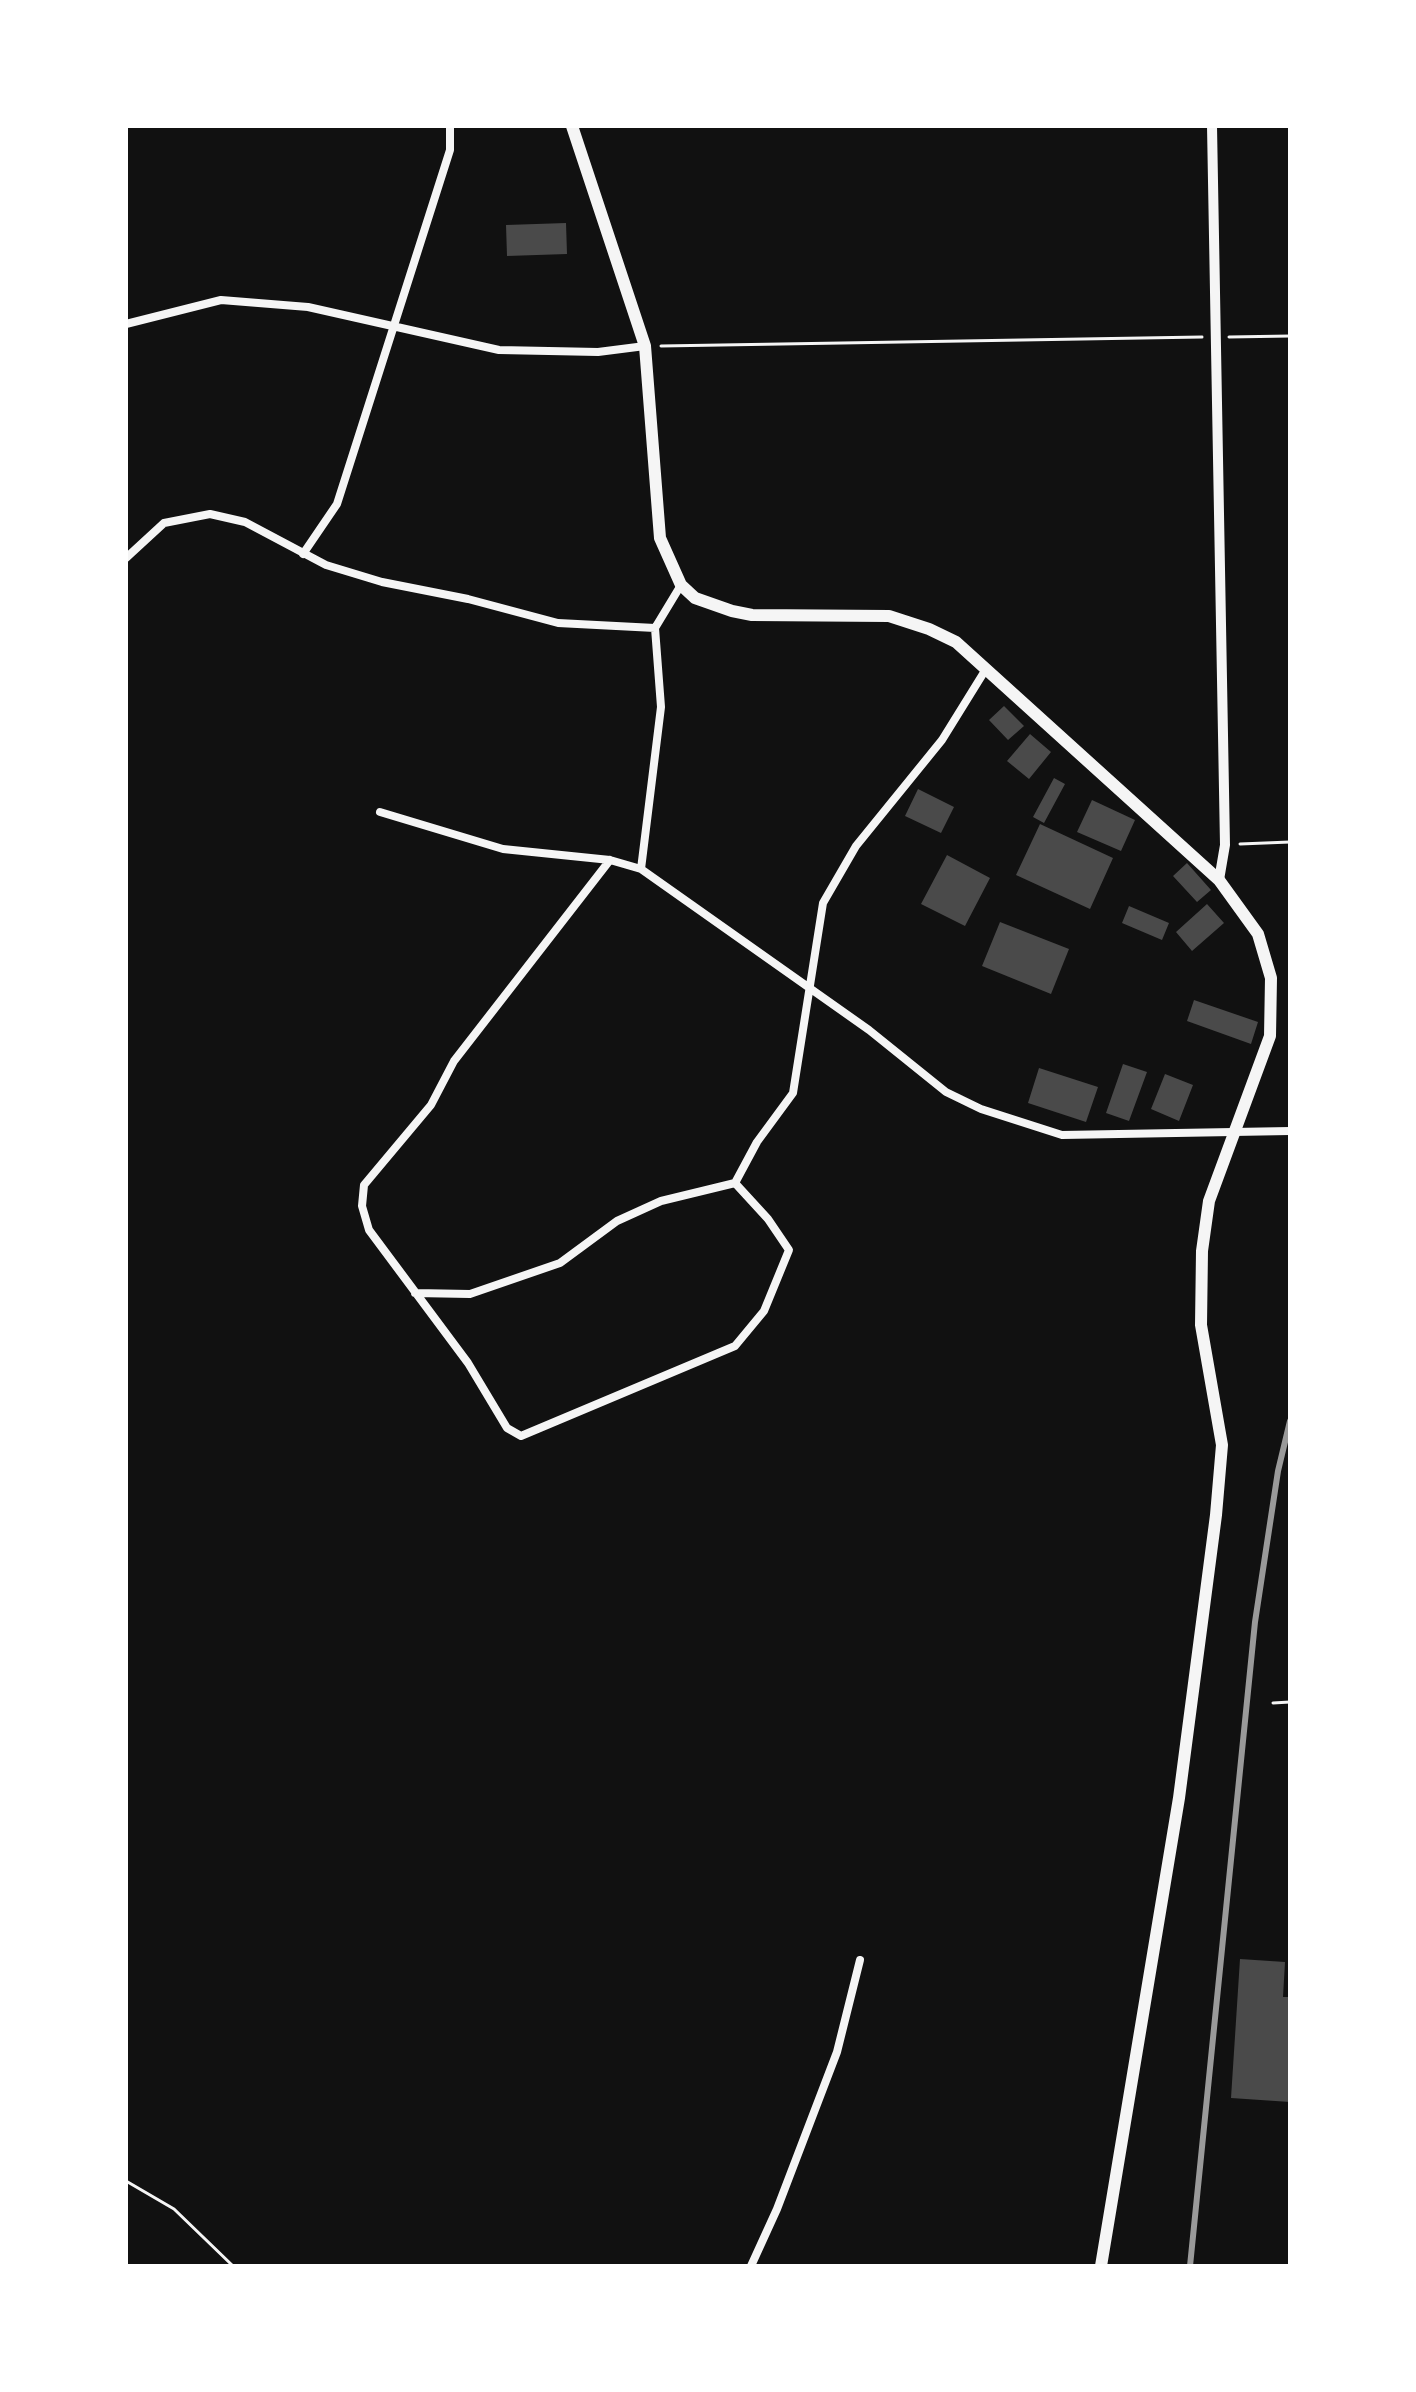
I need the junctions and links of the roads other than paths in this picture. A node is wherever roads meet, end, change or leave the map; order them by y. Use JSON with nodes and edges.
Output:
{"nodes":[{"id":1,"x":450,"y":126,"type":"edge"},
{"id":2,"x":572,"y":126,"type":"edge"},
{"id":3,"x":1212,"y":126,"type":"edge"},
{"id":4,"x":126,"y":324,"type":"edge"},
{"id":5,"x":394,"y":326,"type":"junction"},
{"id":6,"x":645,"y":346,"type":"junction"},
{"id":7,"x":303,"y":554,"type":"junction"},
{"id":8,"x":126,"y":558,"type":"edge"},
{"id":9,"x":681,"y":585,"type":"junction"},
{"id":10,"x":655,"y":628,"type":"junction"},
{"id":11,"x":986,"y":669,"type":"junction"},
{"id":12,"x":380,"y":812,"type":"dead end"},
{"id":13,"x":610,"y":860,"type":"junction"},
{"id":14,"x":641,"y":869,"type":"junction"},
{"id":15,"x":1219,"y":880,"type":"junction"},
{"id":16,"x":811,"y":991,"type":"junction"},
{"id":17,"x":1290,"y":1131,"type":"edge"},
{"id":18,"x":1232,"y":1132,"type":"junction"},
{"id":19,"x":735,"y":1183,"type":"junction"},
{"id":20,"x":415,"y":1293,"type":"junction"},
{"id":21,"x":860,"y":1960,"type":"dead end"},
{"id":22,"x":751,"y":2266,"type":"edge"},
{"id":23,"x":1101,"y":2266,"type":"edge"}],
"edges":[{"from":1,"to":5,"type":"street"},
{"from":2,"to":6,"type":"main road"},
{"from":3,"to":15,"type":"street"},
{"from":4,"to":5,"type":"street"},
{"from":5,"to":6,"type":"street"},
{"from":5,"to":7,"type":"street"},
{"from":6,"to":9,"type":"main road"},
{"from":7,"to":8,"type":"street"},
{"from":7,"to":10,"type":"street"},
{"from":9,"to":10,"type":"street"},
{"from":9,"to":11,"type":"main road"},
{"from":10,"to":14,"type":"street"},
{"from":11,"to":15,"type":"main road"},
{"from":11,"to":16,"type":"street"},
{"from":12,"to":13,"type":"street"},
{"from":13,"to":14,"type":"street"},
{"from":13,"to":20,"type":"street"},
{"from":14,"to":16,"type":"street"},
{"from":15,"to":18,"type":"main road"},
{"from":16,"to":18,"type":"street"},
{"from":16,"to":19,"type":"street"},
{"from":17,"to":18,"type":"street"},
{"from":18,"to":23,"type":"main road"},
{"from":19,"to":20,"type":"street"},
{"from":19,"to":20,"type":"street"},
{"from":21,"to":22,"type":"street"}]}
